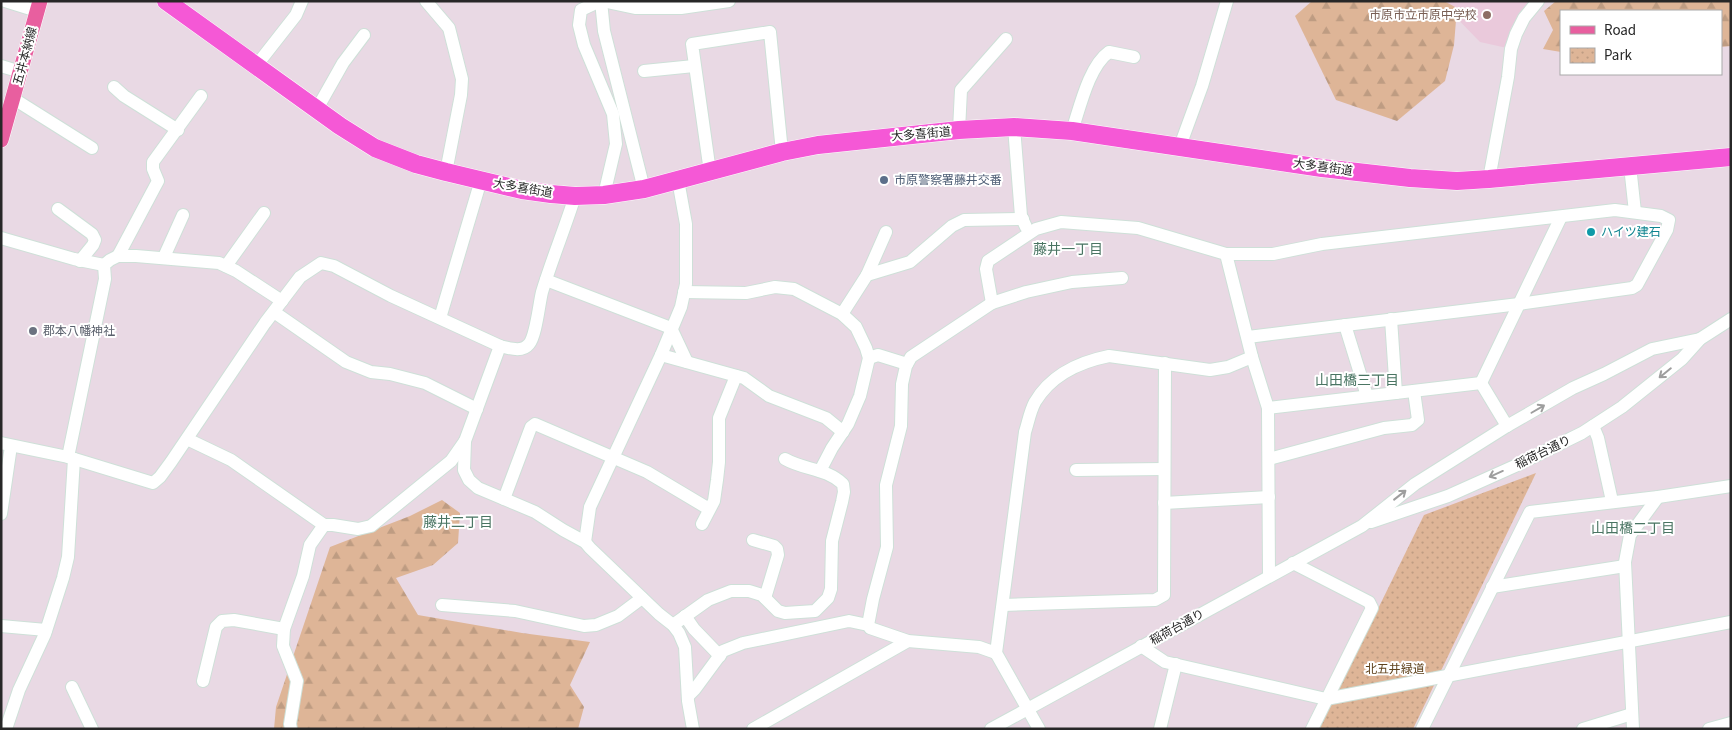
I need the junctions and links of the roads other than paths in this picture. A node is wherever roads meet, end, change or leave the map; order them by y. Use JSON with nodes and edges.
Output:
{"nodes":[{"id":1,"x":6,"y":1,"type":"edge"},
{"id":2,"x":166,"y":1,"type":"edge"},
{"id":3,"x":302,"y":1,"type":"edge"},
{"id":4,"x":426,"y":1,"type":"edge"},
{"id":5,"x":601,"y":1,"type":"edge"},
{"id":6,"x":729,"y":1,"type":"edge"},
{"id":7,"x":1227,"y":1,"type":"edge"},
{"id":8,"x":1538,"y":1,"type":"edge"},
{"id":9,"x":39,"y":6,"type":"edge"},
{"id":10,"x":364,"y":35,"type":"dead end"},
{"id":11,"x":1006,"y":39,"type":"dead end"},
{"id":12,"x":1134,"y":57,"type":"dead end"},
{"id":13,"x":1,"y":66,"type":"edge"},
{"id":14,"x":256,"y":66,"type":"junction"},
{"id":15,"x":694,"y":66,"type":"junction"},
{"id":16,"x":644,"y":71,"type":"dead end"},
{"id":17,"x":22,"y":72,"type":"junction"},
{"id":18,"x":114,"y":87,"type":"dead end"},
{"id":19,"x":201,"y":96,"type":"dead end"},
{"id":20,"x":14,"y":98,"type":"junction"},
{"id":21,"x":317,"y":109,"type":"junction"},
{"id":22,"x":1014,"y":127,"type":"junction"},
{"id":23,"x":178,"y":130,"type":"junction"},
{"id":24,"x":959,"y":130,"type":"junction"},
{"id":25,"x":1072,"y":130,"type":"junction"},
{"id":26,"x":1,"y":140,"type":"edge"},
{"id":27,"x":1180,"y":146,"type":"junction"},
{"id":28,"x":92,"y":148,"type":"dead end"},
{"id":29,"x":782,"y":152,"type":"junction"},
{"id":30,"x":1731,"y":157,"type":"edge"},
{"id":31,"x":1630,"y":166,"type":"junction"},
{"id":32,"x":446,"y":172,"type":"junction"},
{"id":33,"x":710,"y":172,"type":"junction"},
{"id":34,"x":1488,"y":179,"type":"junction"},
{"id":35,"x":481,"y":180,"type":"junction"},
{"id":36,"x":678,"y":180,"type":"junction"},
{"id":37,"x":644,"y":189,"type":"junction"},
{"id":38,"x":604,"y":195,"type":"junction"},
{"id":39,"x":575,"y":196,"type":"junction"},
{"id":40,"x":58,"y":209,"type":"dead end"},
{"id":41,"x":1635,"y":212,"type":"junction"},
{"id":42,"x":264,"y":213,"type":"dead end"},
{"id":43,"x":183,"y":215,"type":"dead end"},
{"id":44,"x":1561,"y":216,"type":"junction"},
{"id":45,"x":1023,"y":219,"type":"junction"},
{"id":46,"x":886,"y":232,"type":"dead end"},
{"id":47,"x":1028,"y":234,"type":"junction"},
{"id":48,"x":1,"y":238,"type":"edge"},
{"id":49,"x":1226,"y":254,"type":"junction"},
{"id":50,"x":118,"y":256,"type":"junction"},
{"id":51,"x":164,"y":258,"type":"junction"},
{"id":52,"x":80,"y":260,"type":"junction"},
{"id":53,"x":104,"y":265,"type":"junction"},
{"id":54,"x":226,"y":266,"type":"junction"},
{"id":55,"x":867,"y":275,"type":"junction"},
{"id":56,"x":1122,"y":278,"type":"dead end"},
{"id":57,"x":546,"y":280,"type":"junction"},
{"id":58,"x":684,"y":292,"type":"junction"},
{"id":59,"x":282,"y":300,"type":"junction"},
{"id":60,"x":992,"y":303,"type":"junction"},
{"id":61,"x":1519,"y":304,"type":"junction"},
{"id":62,"x":274,"y":312,"type":"junction"},
{"id":63,"x":842,"y":314,"type":"junction"},
{"id":64,"x":440,"y":318,"type":"junction"},
{"id":65,"x":1731,"y":319,"type":"edge"},
{"id":66,"x":1391,"y":320,"type":"junction"},
{"id":67,"x":1345,"y":325,"type":"junction"},
{"id":68,"x":671,"y":328,"type":"junction"},
{"id":69,"x":1248,"y":337,"type":"junction"},
{"id":70,"x":1700,"y":339,"type":"junction"},
{"id":71,"x":500,"y":346,"type":"junction"},
{"id":72,"x":661,"y":355,"type":"junction"},
{"id":73,"x":1252,"y":357,"type":"junction"},
{"id":74,"x":870,"y":358,"type":"junction"},
{"id":75,"x":687,"y":362,"type":"junction"},
{"id":76,"x":1165,"y":363,"type":"junction"},
{"id":77,"x":907,"y":364,"type":"junction"},
{"id":78,"x":736,"y":376,"type":"junction"},
{"id":79,"x":1481,"y":383,"type":"junction"},
{"id":80,"x":1414,"y":391,"type":"junction"},
{"id":81,"x":1396,"y":393,"type":"junction"},
{"id":82,"x":1367,"y":396,"type":"junction"},
{"id":83,"x":1268,"y":408,"type":"junction"},
{"id":84,"x":477,"y":409,"type":"junction"},
{"id":85,"x":1507,"y":426,"type":"junction"},
{"id":86,"x":1593,"y":426,"type":"junction"},
{"id":87,"x":843,"y":432,"type":"junction"},
{"id":88,"x":187,"y":439,"type":"junction"},
{"id":89,"x":465,"y":442,"type":"junction"},
{"id":90,"x":6,"y":445,"type":"edge"},
{"id":91,"x":614,"y":457,"type":"junction"},
{"id":92,"x":71,"y":458,"type":"junction"},
{"id":93,"x":785,"y":459,"type":"dead end"},
{"id":94,"x":1269,"y":459,"type":"junction"},
{"id":95,"x":1164,"y":469,"type":"junction"},
{"id":96,"x":820,"y":470,"type":"junction"},
{"id":97,"x":1076,"y":470,"type":"dead end"},
{"id":98,"x":1731,"y":486,"type":"edge"},
{"id":99,"x":1269,"y":497,"type":"junction"},
{"id":100,"x":1658,"y":497,"type":"junction"},
{"id":101,"x":504,"y":499,"type":"junction"},
{"id":102,"x":1612,"y":501,"type":"junction"},
{"id":103,"x":1164,"y":503,"type":"junction"},
{"id":104,"x":709,"y":509,"type":"junction"},
{"id":105,"x":1,"y":514,"type":"edge"},
{"id":106,"x":702,"y":524,"type":"dead end"},
{"id":107,"x":324,"y":525,"type":"junction"},
{"id":108,"x":1362,"y":526,"type":"junction"},
{"id":109,"x":753,"y":540,"type":"dead end"},
{"id":110,"x":585,"y":542,"type":"junction"},
{"id":111,"x":1293,"y":564,"type":"junction"},
{"id":112,"x":1625,"y":566,"type":"junction"},
{"id":113,"x":1269,"y":576,"type":"junction"},
{"id":114,"x":1492,"y":587,"type":"junction"},
{"id":115,"x":642,"y":598,"type":"junction"},
{"id":116,"x":766,"y":598,"type":"junction"},
{"id":117,"x":442,"y":605,"type":"dead end"},
{"id":118,"x":1003,"y":605,"type":"junction"},
{"id":119,"x":685,"y":616,"type":"junction"},
{"id":120,"x":1731,"y":622,"type":"edge"},
{"id":121,"x":673,"y":625,"type":"junction"},
{"id":122,"x":868,"y":625,"type":"junction"},
{"id":123,"x":1,"y":626,"type":"edge"},
{"id":124,"x":46,"y":630,"type":"junction"},
{"id":125,"x":284,"y":630,"type":"junction"},
{"id":126,"x":908,"y":640,"type":"junction"},
{"id":127,"x":1628,"y":641,"type":"junction"},
{"id":128,"x":1141,"y":646,"type":"junction"},
{"id":129,"x":996,"y":653,"type":"junction"},
{"id":130,"x":720,"y":656,"type":"junction"},
{"id":131,"x":1176,"y":664,"type":"junction"},
{"id":132,"x":1447,"y":677,"type":"junction"},
{"id":133,"x":203,"y":681,"type":"dead end"},
{"id":134,"x":72,"y":687,"type":"dead end"},
{"id":135,"x":688,"y":696,"type":"junction"},
{"id":136,"x":1326,"y":699,"type":"junction"},
{"id":137,"x":1028,"y":708,"type":"junction"},
{"id":138,"x":1632,"y":714,"type":"junction"},
{"id":139,"x":1731,"y":723,"type":"edge"},
{"id":140,"x":6,"y":729,"type":"edge"},
{"id":141,"x":92,"y":729,"type":"edge"},
{"id":142,"x":291,"y":729,"type":"edge"},
{"id":143,"x":694,"y":729,"type":"edge"},
{"id":144,"x":753,"y":729,"type":"edge"},
{"id":145,"x":991,"y":729,"type":"edge"},
{"id":146,"x":1039,"y":729,"type":"edge"},
{"id":147,"x":1160,"y":729,"type":"edge"},
{"id":148,"x":1312,"y":729,"type":"edge"},
{"id":149,"x":1422,"y":729,"type":"edge"},
{"id":150,"x":1583,"y":729,"type":"edge"},
{"id":151,"x":1633,"y":729,"type":"edge"},
{"id":152,"x":1709,"y":729,"type":"edge"}],
"edges":[{"from":1,"to":9,"type":"street"},
{"from":2,"to":14,"type":"highway","name":"大多喜街道"},
{"from":3,"to":14,"type":"street"},
{"from":4,"to":32,"type":"street"},
{"from":5,"to":6,"type":"street"},
{"from":5,"to":37,"type":"street"},
{"from":5,"to":38,"type":"street"},
{"from":7,"to":27,"type":"street"},
{"from":8,"to":34,"type":"street"},
{"from":9,"to":17,"type":"main road","name":"五井本納線"},
{"from":10,"to":21,"type":"street"},
{"from":11,"to":24,"type":"street"},
{"from":12,"to":25,"type":"street"},
{"from":13,"to":17,"type":"street"},
{"from":14,"to":21,"type":"highway","name":"大多喜街道"},
{"from":15,"to":16,"type":"street"},
{"from":15,"to":29,"type":"street"},
{"from":15,"to":33,"type":"street"},
{"from":17,"to":20,"type":"main road","name":"五井本納線"},
{"from":18,"to":23,"type":"street"},
{"from":19,"to":23,"type":"street"},
{"from":20,"to":26,"type":"main road","name":"五井本納線"},
{"from":20,"to":28,"type":"street"},
{"from":21,"to":32,"type":"highway","name":"大多喜街道"},
{"from":22,"to":24,"type":"highway","name":"大多喜街道"},
{"from":22,"to":25,"type":"highway","name":"大多喜街道"},
{"from":22,"to":45,"type":"street"},
{"from":23,"to":50,"type":"street"},
{"from":24,"to":29,"type":"highway","name":"大多喜街道"},
{"from":25,"to":27,"type":"highway","name":"大多喜街道"},
{"from":27,"to":34,"type":"highway","name":"大多喜街道"},
{"from":29,"to":33,"type":"highway","name":"大多喜街道"},
{"from":30,"to":31,"type":"highway","name":"大多喜街道"},
{"from":31,"to":34,"type":"highway","name":"大多喜街道"},
{"from":31,"to":41,"type":"street"},
{"from":32,"to":35,"type":"highway","name":"大多喜街道"},
{"from":33,"to":36,"type":"highway","name":"大多喜街道"},
{"from":35,"to":39,"type":"highway","name":"大多喜街道"},
{"from":35,"to":64,"type":"street"},
{"from":36,"to":37,"type":"highway","name":"大多喜街道"},
{"from":36,"to":58,"type":"street"},
{"from":37,"to":38,"type":"highway","name":"大多喜街道"},
{"from":38,"to":39,"type":"highway","name":"大多喜街道"},
{"from":39,"to":57,"type":"street"},
{"from":40,"to":52,"type":"street"},
{"from":41,"to":44,"type":"street"},
{"from":41,"to":61,"type":"street"},
{"from":42,"to":54,"type":"street"},
{"from":43,"to":51,"type":"street"},
{"from":44,"to":49,"type":"street"},
{"from":44,"to":61,"type":"street"},
{"from":45,"to":47,"type":"street"},
{"from":45,"to":55,"type":"street"},
{"from":46,"to":55,"type":"street"},
{"from":47,"to":49,"type":"street"},
{"from":47,"to":60,"type":"street"},
{"from":48,"to":52,"type":"street"},
{"from":49,"to":69,"type":"street"},
{"from":50,"to":51,"type":"street"},
{"from":50,"to":53,"type":"street"},
{"from":51,"to":54,"type":"street"},
{"from":52,"to":53,"type":"street"},
{"from":53,"to":92,"type":"street"},
{"from":54,"to":59,"type":"street"},
{"from":55,"to":63,"type":"street"},
{"from":56,"to":60,"type":"street"},
{"from":57,"to":68,"type":"street"},
{"from":57,"to":71,"type":"street"},
{"from":58,"to":63,"type":"street"},
{"from":58,"to":68,"type":"street"},
{"from":59,"to":62,"type":"street"},
{"from":59,"to":64,"type":"street"},
{"from":60,"to":77,"type":"street"},
{"from":61,"to":66,"type":"street"},
{"from":61,"to":79,"type":"street"},
{"from":62,"to":84,"type":"street"},
{"from":62,"to":88,"type":"street"},
{"from":63,"to":74,"type":"street"},
{"from":64,"to":71,"type":"street"},
{"from":65,"to":70,"type":"street","name":"稲荷台通り"},
{"from":66,"to":67,"type":"street"},
{"from":66,"to":81,"type":"street"},
{"from":67,"to":69,"type":"street"},
{"from":67,"to":82,"type":"street"},
{"from":68,"to":72,"type":"street"},
{"from":68,"to":75,"type":"street"},
{"from":69,"to":73,"type":"street"},
{"from":85,"to":70,"type":"street","name":"稲荷台通り","one_way":true},
{"from":70,"to":86,"type":"street","name":"稲荷台通り","one_way":true},
{"from":71,"to":84,"type":"street"},
{"from":72,"to":75,"type":"street"},
{"from":72,"to":91,"type":"street"},
{"from":73,"to":76,"type":"street"},
{"from":73,"to":83,"type":"street"},
{"from":74,"to":77,"type":"street"},
{"from":74,"to":87,"type":"street"},
{"from":75,"to":78,"type":"street"},
{"from":76,"to":95,"type":"street"},
{"from":76,"to":118,"type":"street"},
{"from":77,"to":122,"type":"street"},
{"from":78,"to":87,"type":"street"},
{"from":78,"to":104,"type":"street"},
{"from":79,"to":80,"type":"street"},
{"from":79,"to":85,"type":"street"},
{"from":80,"to":81,"type":"street"},
{"from":80,"to":94,"type":"street"},
{"from":81,"to":82,"type":"street"},
{"from":82,"to":83,"type":"street"},
{"from":83,"to":94,"type":"street"},
{"from":84,"to":89,"type":"street"},
{"from":108,"to":85,"type":"street","name":"稲荷台通り","one_way":true},
{"from":86,"to":102,"type":"street"},
{"from":86,"to":108,"type":"street","name":"稲荷台通り","one_way":true},
{"from":87,"to":96,"type":"street"},
{"from":88,"to":92,"type":"street"},
{"from":88,"to":107,"type":"street"},
{"from":89,"to":101,"type":"street"},
{"from":89,"to":107,"type":"street"},
{"from":90,"to":92,"type":"street"},
{"from":90,"to":105,"type":"street"},
{"from":91,"to":101,"type":"street"},
{"from":91,"to":104,"type":"street"},
{"from":91,"to":110,"type":"street"},
{"from":92,"to":124,"type":"street"},
{"from":93,"to":96,"type":"street"},
{"from":94,"to":99,"type":"street"},
{"from":95,"to":97,"type":"street"},
{"from":95,"to":103,"type":"street"},
{"from":96,"to":116,"type":"street"},
{"from":98,"to":100,"type":"street"},
{"from":99,"to":103,"type":"street"},
{"from":99,"to":113,"type":"street"},
{"from":100,"to":102,"type":"street"},
{"from":100,"to":112,"type":"street"},
{"from":101,"to":110,"type":"street"},
{"from":102,"to":114,"type":"street"},
{"from":103,"to":118,"type":"street"},
{"from":104,"to":106,"type":"street"},
{"from":107,"to":125,"type":"street"},
{"from":108,"to":111,"type":"street","name":"稲荷台通り"},
{"from":109,"to":116,"type":"street"},
{"from":110,"to":115,"type":"street"},
{"from":111,"to":113,"type":"street","name":"稲荷台通り"},
{"from":111,"to":136,"type":"street"},
{"from":112,"to":114,"type":"street"},
{"from":112,"to":127,"type":"street"},
{"from":113,"to":128,"type":"street","name":"稲荷台通り"},
{"from":114,"to":132,"type":"street"},
{"from":115,"to":117,"type":"street"},
{"from":115,"to":121,"type":"street"},
{"from":116,"to":119,"type":"street"},
{"from":118,"to":129,"type":"street"},
{"from":119,"to":121,"type":"street"},
{"from":119,"to":130,"type":"street"},
{"from":120,"to":127,"type":"street"},
{"from":121,"to":135,"type":"street"},
{"from":122,"to":126,"type":"street"},
{"from":122,"to":130,"type":"street"},
{"from":123,"to":124,"type":"street"},
{"from":124,"to":140,"type":"street"},
{"from":125,"to":133,"type":"street"},
{"from":125,"to":142,"type":"street"},
{"from":126,"to":129,"type":"street"},
{"from":126,"to":144,"type":"street"},
{"from":127,"to":132,"type":"street"},
{"from":127,"to":138,"type":"street"},
{"from":128,"to":131,"type":"street"},
{"from":128,"to":137,"type":"street","name":"稲荷台通り"},
{"from":129,"to":137,"type":"street"},
{"from":130,"to":135,"type":"street"},
{"from":131,"to":136,"type":"street"},
{"from":131,"to":147,"type":"street"},
{"from":132,"to":136,"type":"street"},
{"from":132,"to":149,"type":"street"},
{"from":134,"to":141,"type":"street"},
{"from":135,"to":143,"type":"street"},
{"from":136,"to":148,"type":"street"},
{"from":137,"to":145,"type":"street","name":"稲荷台通り"},
{"from":137,"to":146,"type":"street"},
{"from":138,"to":150,"type":"street"},
{"from":138,"to":151,"type":"street"},
{"from":139,"to":152,"type":"street"}]}
